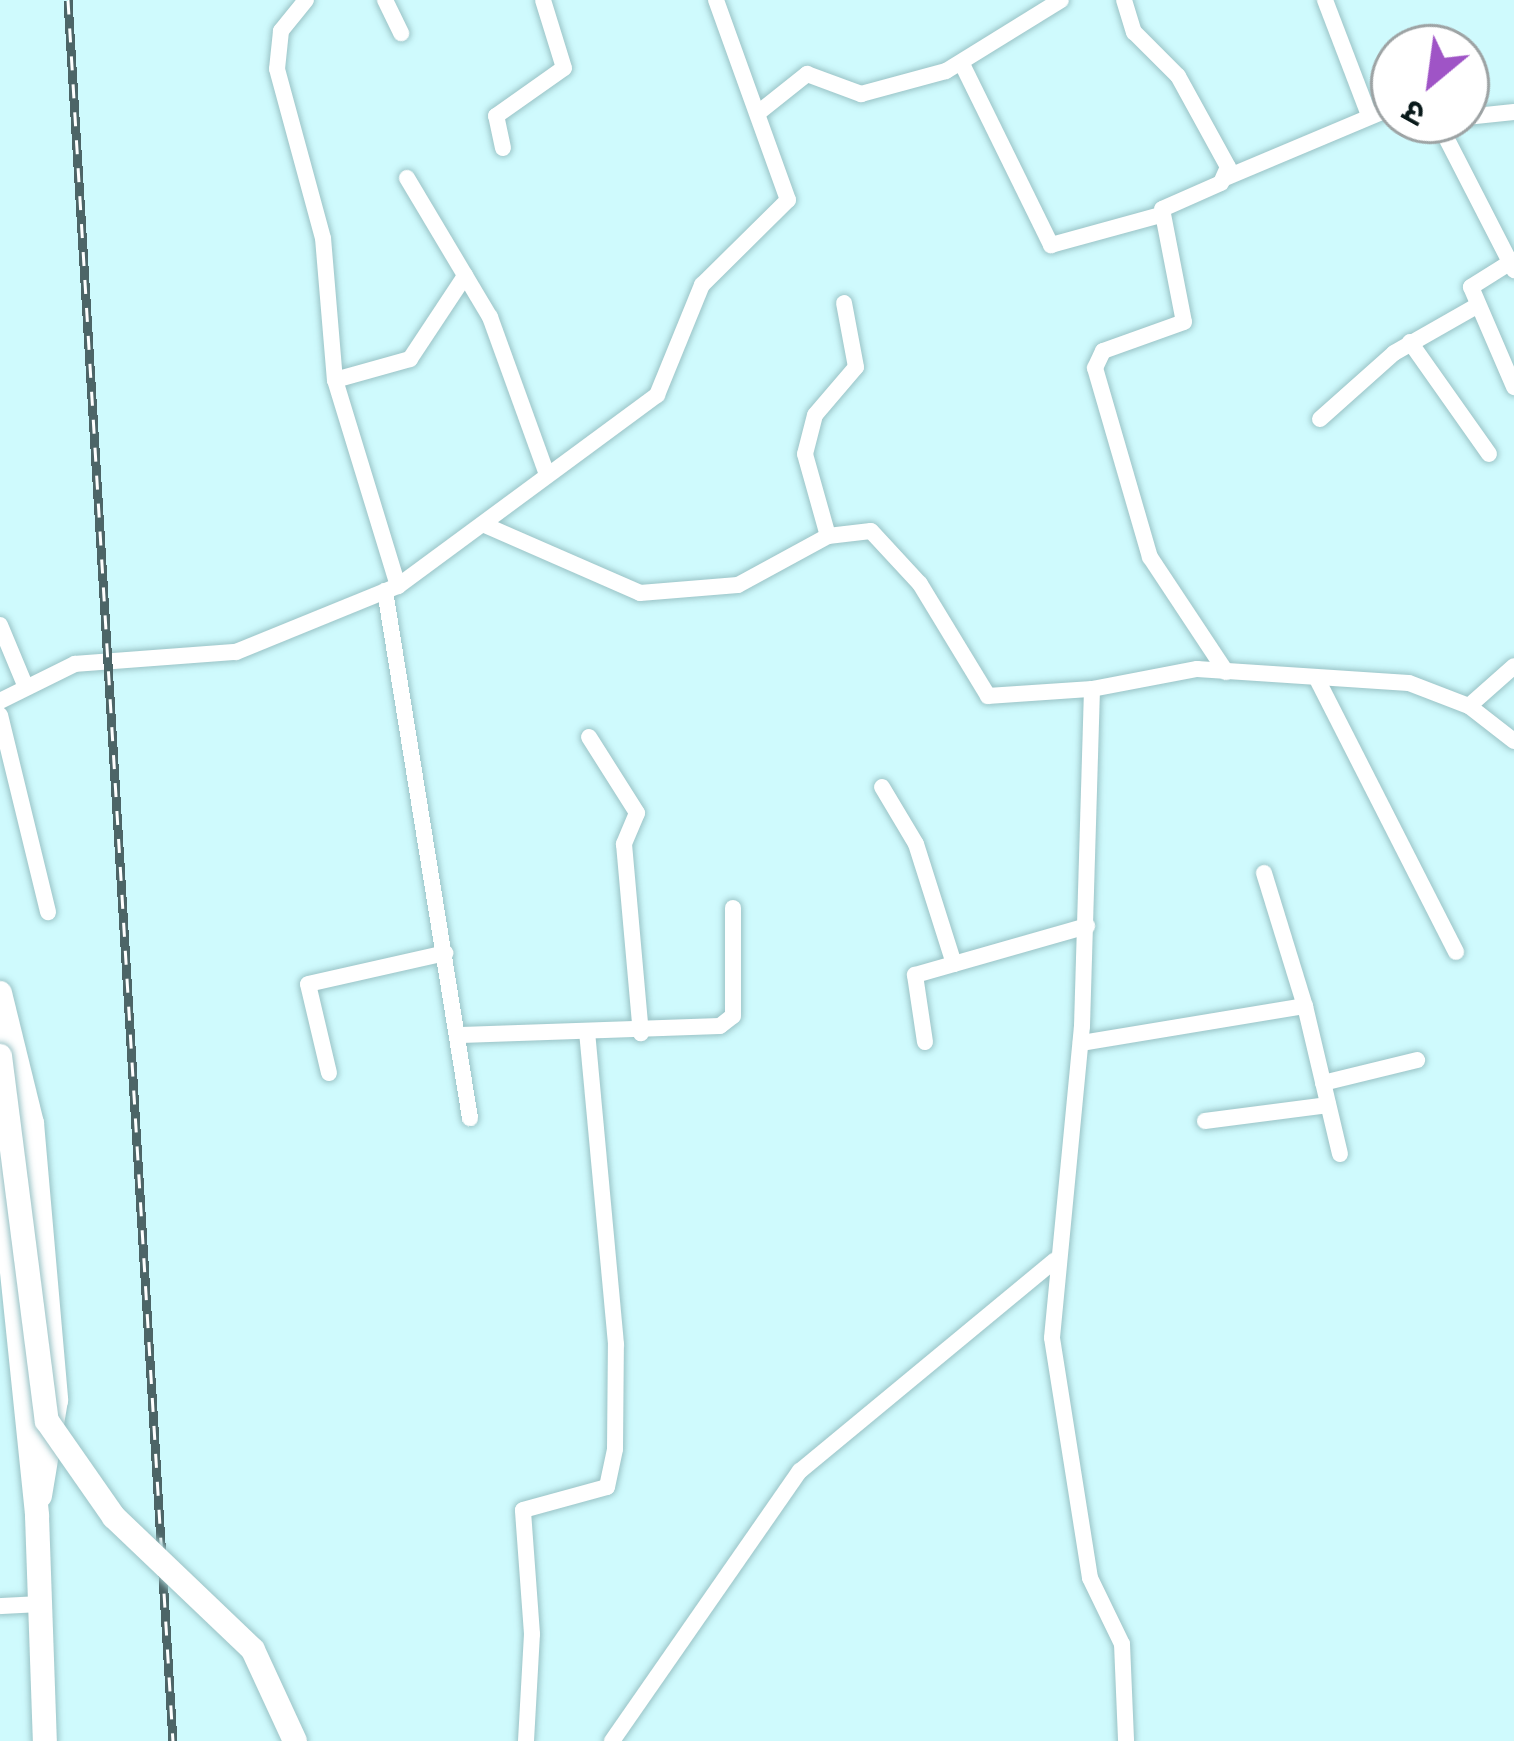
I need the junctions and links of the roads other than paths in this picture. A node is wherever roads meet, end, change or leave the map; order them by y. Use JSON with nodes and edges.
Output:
{"nodes":[{"id":1,"x":306,"y":0,"type":"edge"},
{"id":2,"x":385,"y":0,"type":"edge"},
{"id":3,"x":543,"y":0,"type":"edge"},
{"id":4,"x":716,"y":0,"type":"edge"},
{"id":5,"x":1061,"y":0,"type":"edge"},
{"id":6,"x":1124,"y":0,"type":"edge"},
{"id":7,"x":1325,"y":0,"type":"edge"},
{"id":8,"x":401,"y":33,"type":"dead end"},
{"id":9,"x":962,"y":64,"type":"junction"},
{"id":10,"x":758,"y":113,"type":"junction"},
{"id":11,"x":1369,"y":115,"type":"joint"},
{"id":12,"x":1450,"y":144,"type":"edge"},
{"id":13,"x":503,"y":148,"type":"dead end"},
{"id":14,"x":407,"y":178,"type":"dead end"},
{"id":15,"x":1226,"y":178,"type":"junction"},
{"id":16,"x":1161,"y":215,"type":"junction"},
{"id":17,"x":1513,"y":264,"type":"edge"},
{"id":18,"x":465,"y":276,"type":"junction"},
{"id":19,"x":844,"y":303,"type":"dead end"},
{"id":20,"x":1478,"y":304,"type":"junction"},
{"id":21,"x":1409,"y":342,"type":"junction"},
{"id":22,"x":335,"y":380,"type":"junction"},
{"id":23,"x":1514,"y":387,"type":"edge"},
{"id":24,"x":1320,"y":419,"type":"dead end"},
{"id":25,"x":1489,"y":454,"type":"dead end"},
{"id":26,"x":546,"y":472,"type":"junction"},
{"id":27,"x":487,"y":526,"type":"junction"},
{"id":28,"x":828,"y":536,"type":"junction"},
{"id":29,"x":392,"y":588,"type":"junction"},
{"id":30,"x":0,"y":625,"type":"edge"},
{"id":31,"x":1514,"y":666,"type":"edge"},
{"id":32,"x":1226,"y":672,"type":"junction"},
{"id":33,"x":1318,"y":681,"type":"junction"},
{"id":34,"x":25,"y":685,"type":"junction"},
{"id":35,"x":1092,"y":689,"type":"junction"},
{"id":36,"x":0,"y":701,"type":"edge"},
{"id":37,"x":1469,"y":706,"type":"junction"},
{"id":38,"x":0,"y":715,"type":"edge"},
{"id":39,"x":590,"y":737,"type":"dead end"},
{"id":40,"x":1514,"y":741,"type":"edge"},
{"id":41,"x":882,"y":787,"type":"dead end"},
{"id":42,"x":1264,"y":873,"type":"dead end"},
{"id":43,"x":733,"y":908,"type":"dead end"},
{"id":44,"x":48,"y":912,"type":"dead end"},
{"id":45,"x":1087,"y":926,"type":"junction"},
{"id":46,"x":446,"y":952,"type":"junction"},
{"id":47,"x":1456,"y":952,"type":"dead end"},
{"id":48,"x":954,"y":964,"type":"junction"},
{"id":49,"x":0,"y":993,"type":"edge"},
{"id":50,"x":1305,"y":1006,"type":"junction"},
{"id":51,"x":641,"y":1033,"type":"junction"},
{"id":52,"x":461,"y":1034,"type":"junction"},
{"id":53,"x":587,"y":1034,"type":"junction"},
{"id":54,"x":925,"y":1042,"type":"dead end"},
{"id":55,"x":1081,"y":1043,"type":"junction"},
{"id":56,"x":0,"y":1057,"type":"edge"},
{"id":57,"x":1417,"y":1060,"type":"dead end"},
{"id":58,"x":329,"y":1073,"type":"dead end"},
{"id":59,"x":1323,"y":1083,"type":"junction"},
{"id":60,"x":1328,"y":1105,"type":"junction"},
{"id":61,"x":470,"y":1118,"type":"dead end"},
{"id":62,"x":1205,"y":1120,"type":"dead end"},
{"id":63,"x":1340,"y":1154,"type":"dead end"},
{"id":64,"x":0,"y":1160,"type":"edge"},
{"id":65,"x":1054,"y":1262,"type":"junction"},
{"id":66,"x":37,"y":1516,"type":"junction"},
{"id":67,"x":37,"y":1604,"type":"junction"},
{"id":68,"x":0,"y":1606,"type":"edge"},
{"id":69,"x":45,"y":1741,"type":"edge"},
{"id":70,"x":295,"y":1741,"type":"edge"},
{"id":71,"x":526,"y":1741,"type":"edge"},
{"id":72,"x":612,"y":1741,"type":"edge"},
{"id":73,"x":1126,"y":1741,"type":"edge"}],
"edges":[{"from":1,"to":22,"type":"street"},
{"from":2,"to":8,"type":"street"},
{"from":3,"to":13,"type":"street"},
{"from":4,"to":10,"type":"street"},
{"from":5,"to":9,"type":"street"},
{"from":6,"to":15,"type":"street"},
{"from":7,"to":11,"type":"street"},
{"from":9,"to":10,"type":"street"},
{"from":9,"to":16,"type":"street"},
{"from":10,"to":26,"type":"street"},
{"from":11,"to":15,"type":"street"},
{"from":12,"to":17,"type":"street"},
{"from":14,"to":18,"type":"street"},
{"from":15,"to":16,"type":"street"},
{"from":16,"to":32,"type":"street"},
{"from":17,"to":20,"type":"street"},
{"from":18,"to":22,"type":"street"},
{"from":18,"to":26,"type":"street"},
{"from":19,"to":28,"type":"street"},
{"from":20,"to":21,"type":"street"},
{"from":20,"to":23,"type":"street"},
{"from":21,"to":24,"type":"street"},
{"from":21,"to":25,"type":"street"},
{"from":22,"to":29,"type":"street"},
{"from":26,"to":27,"type":"street"},
{"from":27,"to":28,"type":"street"},
{"from":27,"to":29,"type":"street"},
{"from":28,"to":35,"type":"street"},
{"from":29,"to":34,"type":"street"},
{"from":29,"to":46,"type":"street"},
{"from":30,"to":34,"type":"street"},
{"from":31,"to":37,"type":"street"},
{"from":32,"to":33,"type":"street"},
{"from":32,"to":35,"type":"street"},
{"from":33,"to":37,"type":"street"},
{"from":33,"to":47,"type":"street"},
{"from":34,"to":36,"type":"street"},
{"from":35,"to":45,"type":"street"},
{"from":37,"to":40,"type":"street"},
{"from":38,"to":44,"type":"street"},
{"from":39,"to":51,"type":"street"},
{"from":41,"to":48,"type":"street"},
{"from":42,"to":50,"type":"street"},
{"from":43,"to":51,"type":"street"},
{"from":45,"to":48,"type":"street"},
{"from":45,"to":55,"type":"street"},
{"from":46,"to":52,"type":"street"},
{"from":46,"to":58,"type":"street"},
{"from":48,"to":54,"type":"street"},
{"from":49,"to":66,"type":"main road"},
{"from":50,"to":55,"type":"street"},
{"from":50,"to":59,"type":"street"},
{"from":51,"to":53,"type":"street"},
{"from":52,"to":53,"type":"street"},
{"from":52,"to":61,"type":"street"},
{"from":53,"to":71,"type":"street"},
{"from":55,"to":65,"type":"street"},
{"from":56,"to":70,"type":"main road","bridge":true},
{"from":57,"to":59,"type":"street"},
{"from":59,"to":60,"type":"street"},
{"from":60,"to":62,"type":"street"},
{"from":60,"to":63,"type":"street"},
{"from":64,"to":66,"type":"main road"},
{"from":65,"to":72,"type":"street"},
{"from":65,"to":73,"type":"street"},
{"from":66,"to":67,"type":"main road"},
{"from":67,"to":68,"type":"street"},
{"from":67,"to":69,"type":"main road"}]}
